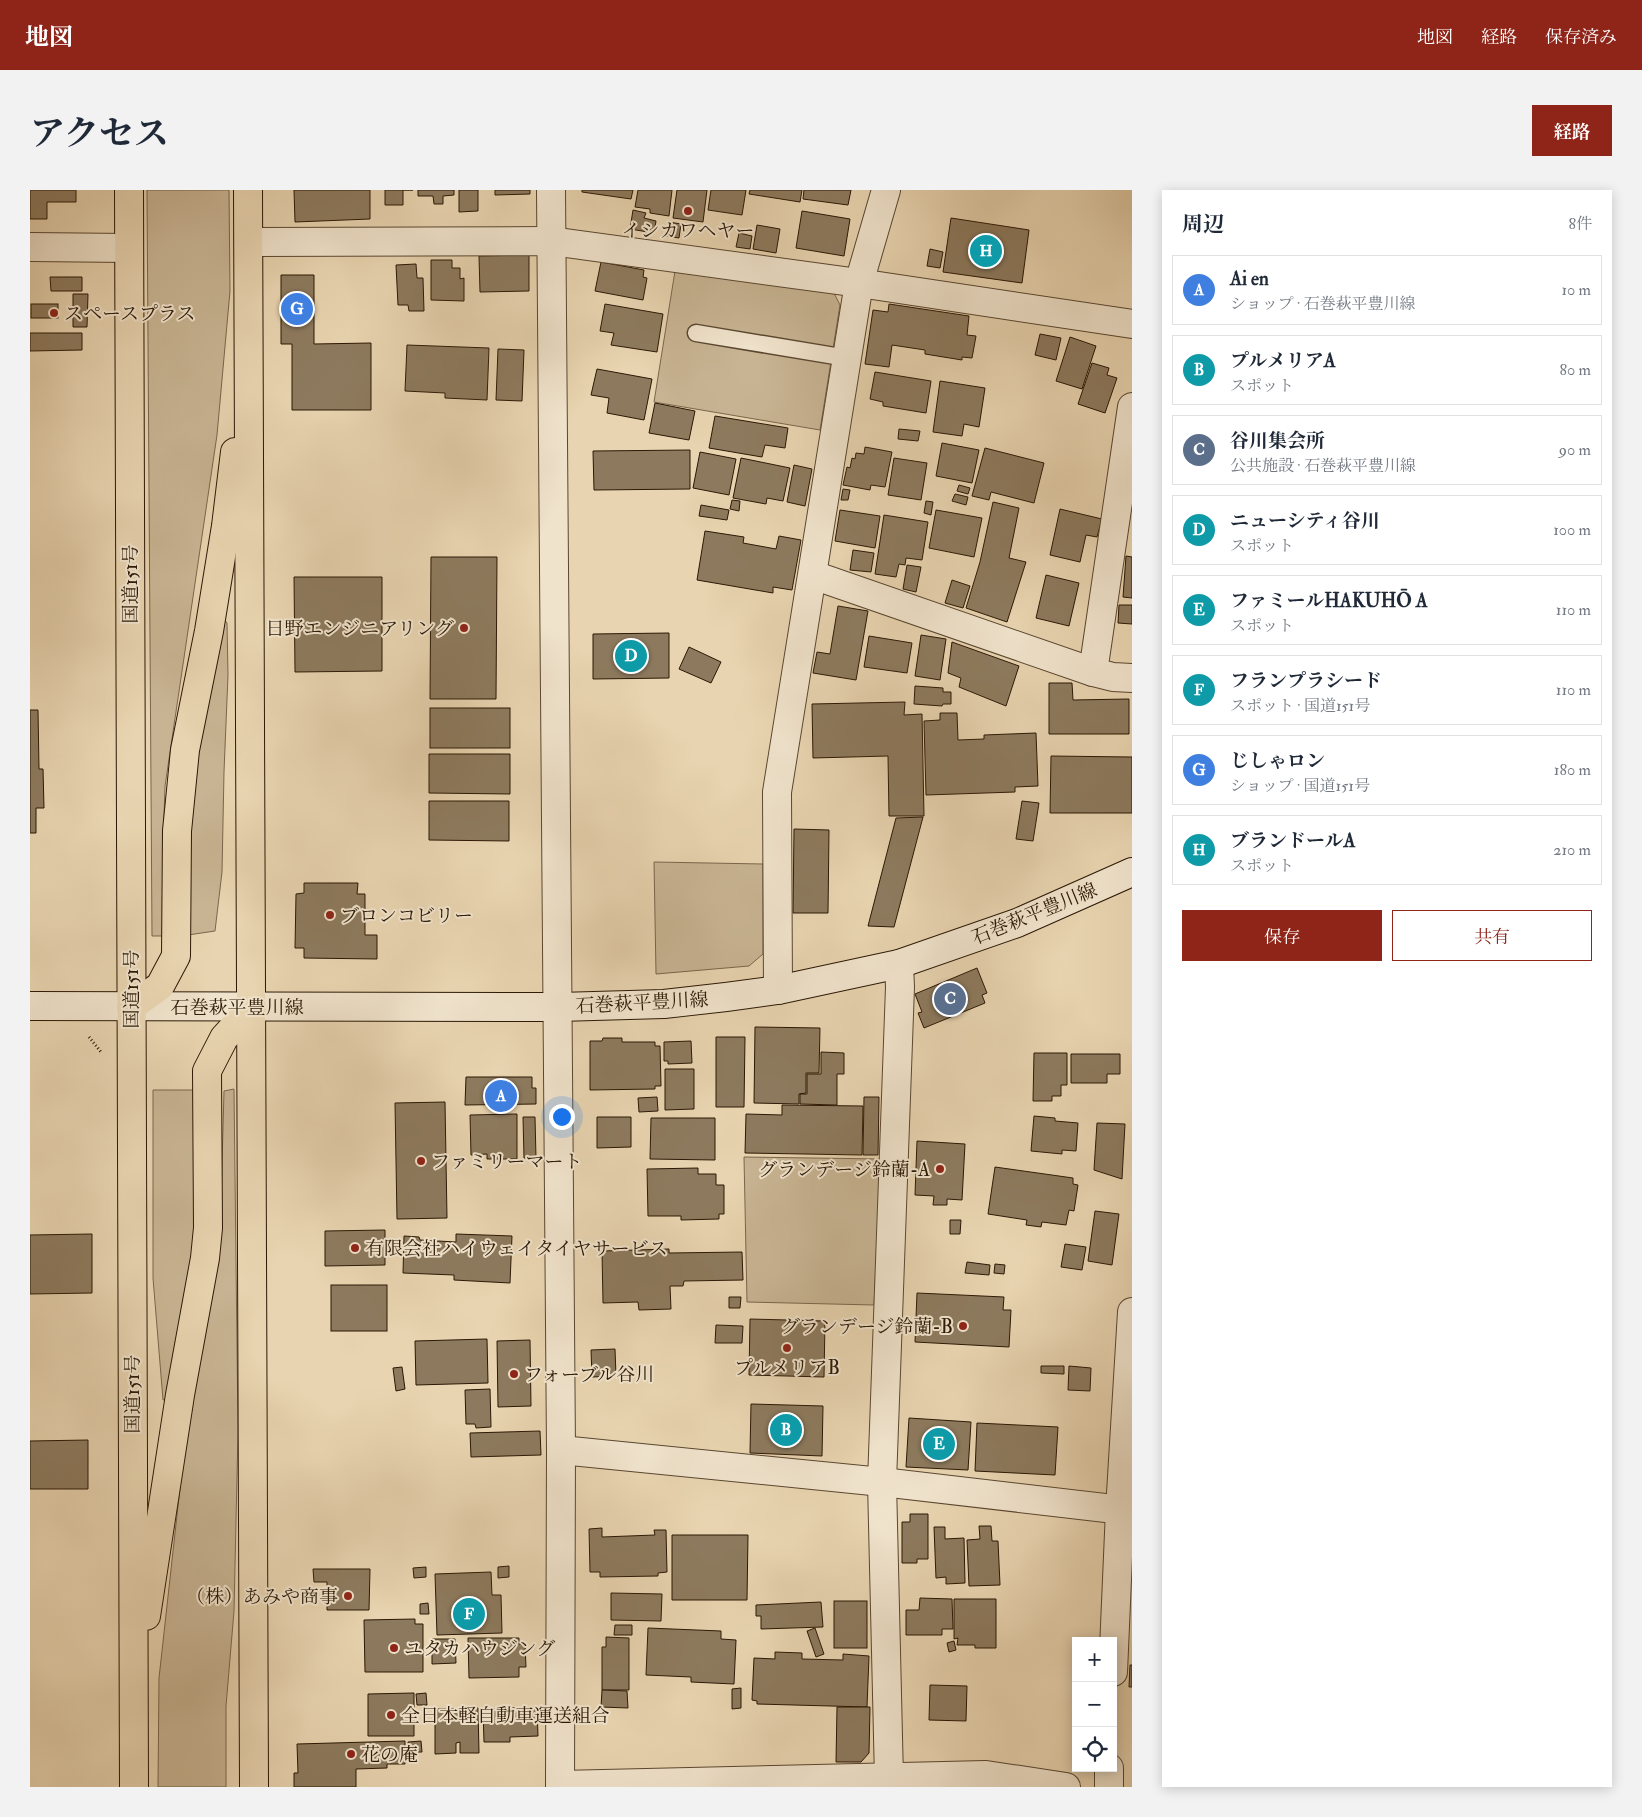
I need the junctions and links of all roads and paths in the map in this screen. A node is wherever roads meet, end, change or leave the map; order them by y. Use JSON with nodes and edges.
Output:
{"nodes":[{"id":1,"x":129,"y":190,"type":"edge"},
{"id":2,"x":248,"y":190,"type":"edge"},
{"id":3,"x":551,"y":190,"type":"edge"},
{"id":4,"x":886,"y":190,"type":"edge"},
{"id":5,"x":551,"y":241,"type":"junction"},
{"id":6,"x":249,"y":242,"type":"junction"},
{"id":7,"x":30,"y":247,"type":"edge"},
{"id":8,"x":129,"y":248,"type":"junction"},
{"id":9,"x":859,"y":283,"type":"junction"},
{"id":10,"x":1132,"y":324,"type":"edge"},
{"id":11,"x":249,"y":326,"type":"junction"},
{"id":12,"x":696,"y":333,"type":"dead end"},
{"id":13,"x":847,"y":358,"type":"junction"},
{"id":14,"x":1132,"y":407,"type":"edge"},
{"id":15,"x":813,"y":575,"type":"junction"},
{"id":16,"x":1092,"y":672,"type":"junction"},
{"id":17,"x":1132,"y":678,"type":"edge"},
{"id":18,"x":1132,"y":872,"type":"edge"},
{"id":19,"x":899,"y":964,"type":"junction"},
{"id":20,"x":778,"y":990,"type":"junction"},
{"id":21,"x":30,"y":1006,"type":"edge"},
{"id":22,"x":252,"y":1007,"type":"junction"},
{"id":23,"x":559,"y":1007,"type":"junction"},
{"id":24,"x":131,"y":1008,"type":"junction"},
{"id":25,"x":1132,"y":1312,"type":"edge"},
{"id":26,"x":561,"y":1450,"type":"junction"},
{"id":27,"x":882,"y":1482,"type":"junction"},
{"id":28,"x":1126,"y":1511,"type":"edge"},
{"id":29,"x":1116,"y":1637,"type":"edge"},
{"id":30,"x":133,"y":1701,"type":"junction"},
{"id":31,"x":1109,"y":1772,"type":"edge"},
{"id":32,"x":889,"y":1778,"type":"junction"},
{"id":33,"x":560,"y":1786,"type":"edge"},
{"id":34,"x":134,"y":1787,"type":"edge"},
{"id":35,"x":254,"y":1787,"type":"edge"},
{"id":36,"x":1066,"y":1787,"type":"edge"},
{"id":37,"x":1109,"y":1787,"type":"edge"}],
"edges":[{"from":1,"to":8,"type":"highway","name":"国道151号"},
{"from":2,"to":6,"type":"highway"},
{"from":3,"to":5,"type":"street"},
{"from":4,"to":9,"type":"street"},
{"from":5,"to":6,"type":"street"},
{"from":5,"to":9,"type":"street"},
{"from":5,"to":23,"type":"street"},
{"from":6,"to":11,"type":"highway"},
{"from":7,"to":8,"type":"street"},
{"from":8,"to":24,"type":"highway","name":"国道151号"},
{"from":9,"to":10,"type":"street"},
{"from":9,"to":13,"type":"street"},
{"from":11,"to":22,"type":"highway"},
{"from":11,"to":24,"type":"highway"},
{"from":12,"to":13,"type":"lane"},
{"from":13,"to":15,"type":"street"},
{"from":14,"to":16,"type":"street"},
{"from":15,"to":16,"type":"street"},
{"from":15,"to":20,"type":"street"},
{"from":16,"to":17,"type":"street"},
{"from":18,"to":19,"type":"street","name":"石巻萩平豊川線"},
{"from":19,"to":20,"type":"street","name":"石巻萩平豊川線"},
{"from":19,"to":27,"type":"street"},
{"from":20,"to":23,"type":"street","name":"石巻萩平豊川線"},
{"from":21,"to":24,"type":"street","name":"石巻萩平豊川線"},
{"from":22,"to":23,"type":"street","name":"石巻萩平豊川線"},
{"from":22,"to":24,"type":"street","name":"石巻萩平豊川線"},
{"from":22,"to":30,"type":"highway"},
{"from":22,"to":35,"type":"highway"},
{"from":23,"to":26,"type":"street"},
{"from":24,"to":30,"type":"highway","name":"国道151号"},
{"from":25,"to":28,"type":"street"},
{"from":26,"to":27,"type":"street"},
{"from":26,"to":33,"type":"street"},
{"from":27,"to":28,"type":"street"},
{"from":27,"to":32,"type":"street"},
{"from":28,"to":29,"type":"street"},
{"from":30,"to":34,"type":"highway","name":"国道151号"},
{"from":31,"to":37,"type":"street"},
{"from":32,"to":33,"type":"street"},
{"from":32,"to":36,"type":"street"}]}
